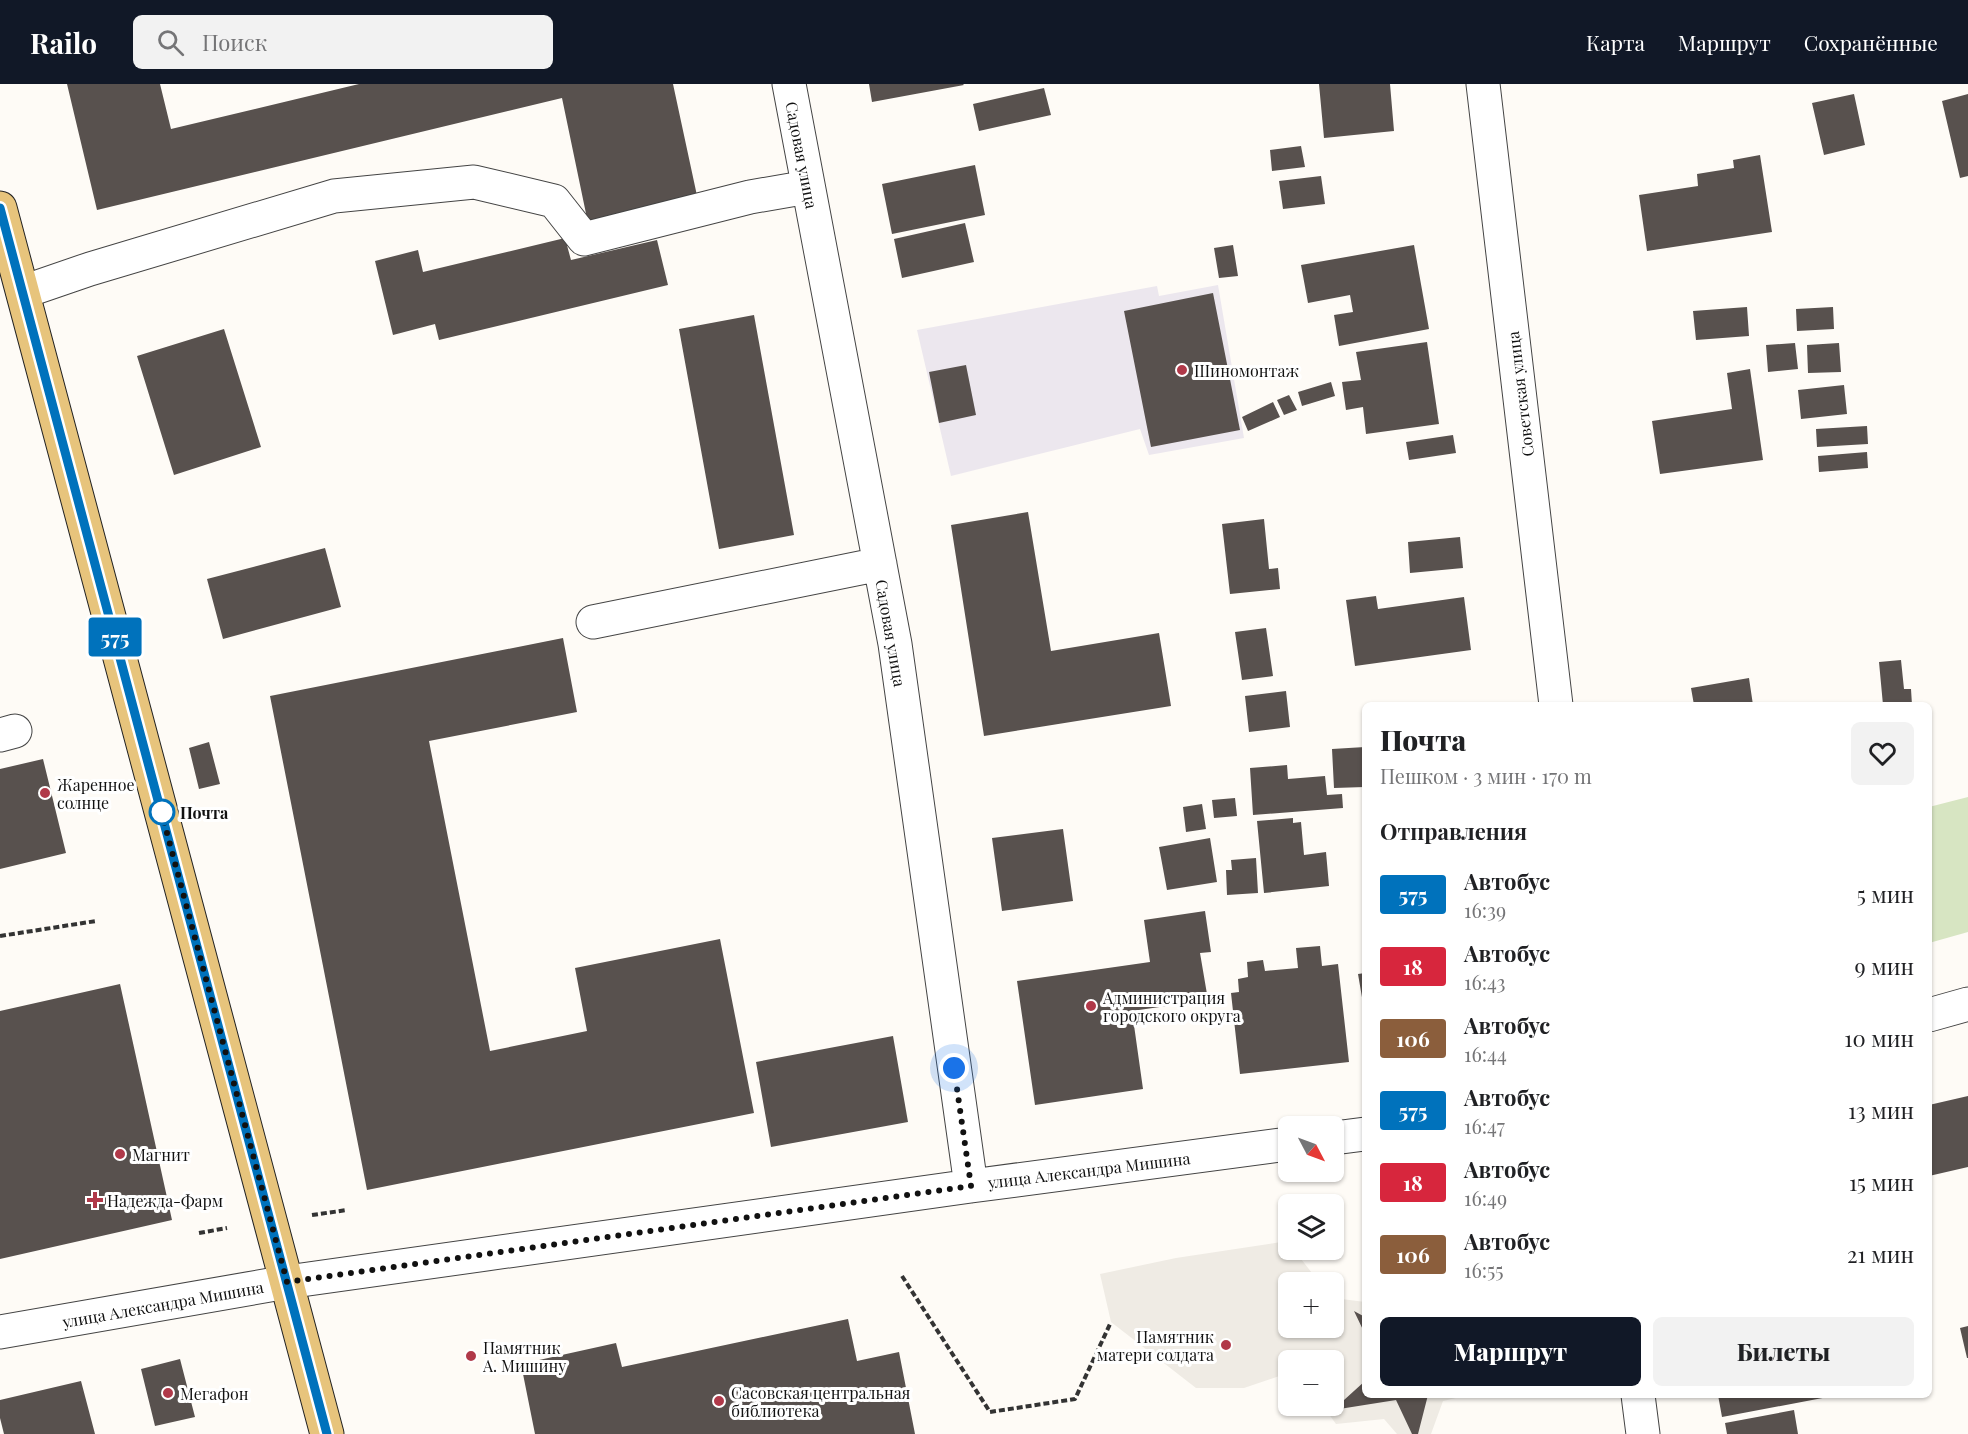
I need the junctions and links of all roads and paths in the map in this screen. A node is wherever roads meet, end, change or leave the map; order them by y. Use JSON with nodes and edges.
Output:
{"nodes":[{"id":1,"x":789,"y":84,"type":"edge"},
{"id":2,"x":1483,"y":84,"type":"edge"},
{"id":3,"x":808,"y":187,"type":"junction"},
{"id":4,"x":0,"y":208,"type":"edge"},
{"id":5,"x":23,"y":292,"type":"junction"},
{"id":6,"x":880,"y":564,"type":"junction"},
{"id":7,"x":593,"y":622,"type":"dead end"},
{"id":8,"x":1557,"y":702,"type":"edge"},
{"id":9,"x":96,"y":921,"type":"dead end"},
{"id":10,"x":0,"y":936,"type":"edge"},
{"id":11,"x":1968,"y":1004,"type":"edge"},
{"id":12,"x":1932,"y":1014,"type":"edge"},
{"id":13,"x":1362,"y":1134,"type":"edge"},
{"id":14,"x":1344,"y":1137,"type":"edge"},
{"id":15,"x":1278,"y":1145,"type":"edge"},
{"id":16,"x":971,"y":1186,"type":"junction"},
{"id":17,"x":902,"y":1276,"type":"dead end"},
{"id":18,"x":287,"y":1282,"type":"junction"},
{"id":19,"x":1111,"y":1322,"type":"dead end"},
{"id":20,"x":0,"y":1332,"type":"edge"},
{"id":21,"x":1638,"y":1398,"type":"edge"},
{"id":22,"x":327,"y":1434,"type":"edge"},
{"id":23,"x":1643,"y":1434,"type":"edge"}],
"edges":[{"from":1,"to":3,"type":"street","name":"Садовая улица"},
{"from":2,"to":8,"type":"street","name":"Советская улица"},
{"from":3,"to":5,"type":"street"},
{"from":3,"to":6,"type":"street","name":"Садовая улица"},
{"from":4,"to":5,"type":"main road"},
{"from":5,"to":18,"type":"main road"},
{"from":6,"to":7,"type":"street"},
{"from":6,"to":16,"type":"street","name":"Садовая улица"},
{"from":9,"to":10,"type":"path"},
{"from":11,"to":12,"type":"street"},
{"from":13,"to":14,"type":"street"},
{"from":15,"to":16,"type":"street","name":"улица Александра Мишина"},
{"from":16,"to":18,"type":"street","name":"улица Александра Мишина"},
{"from":17,"to":19,"type":"path"},
{"from":18,"to":20,"type":"street","name":"улица Александра Мишина"},
{"from":18,"to":22,"type":"main road"},
{"from":21,"to":23,"type":"street"}]}
